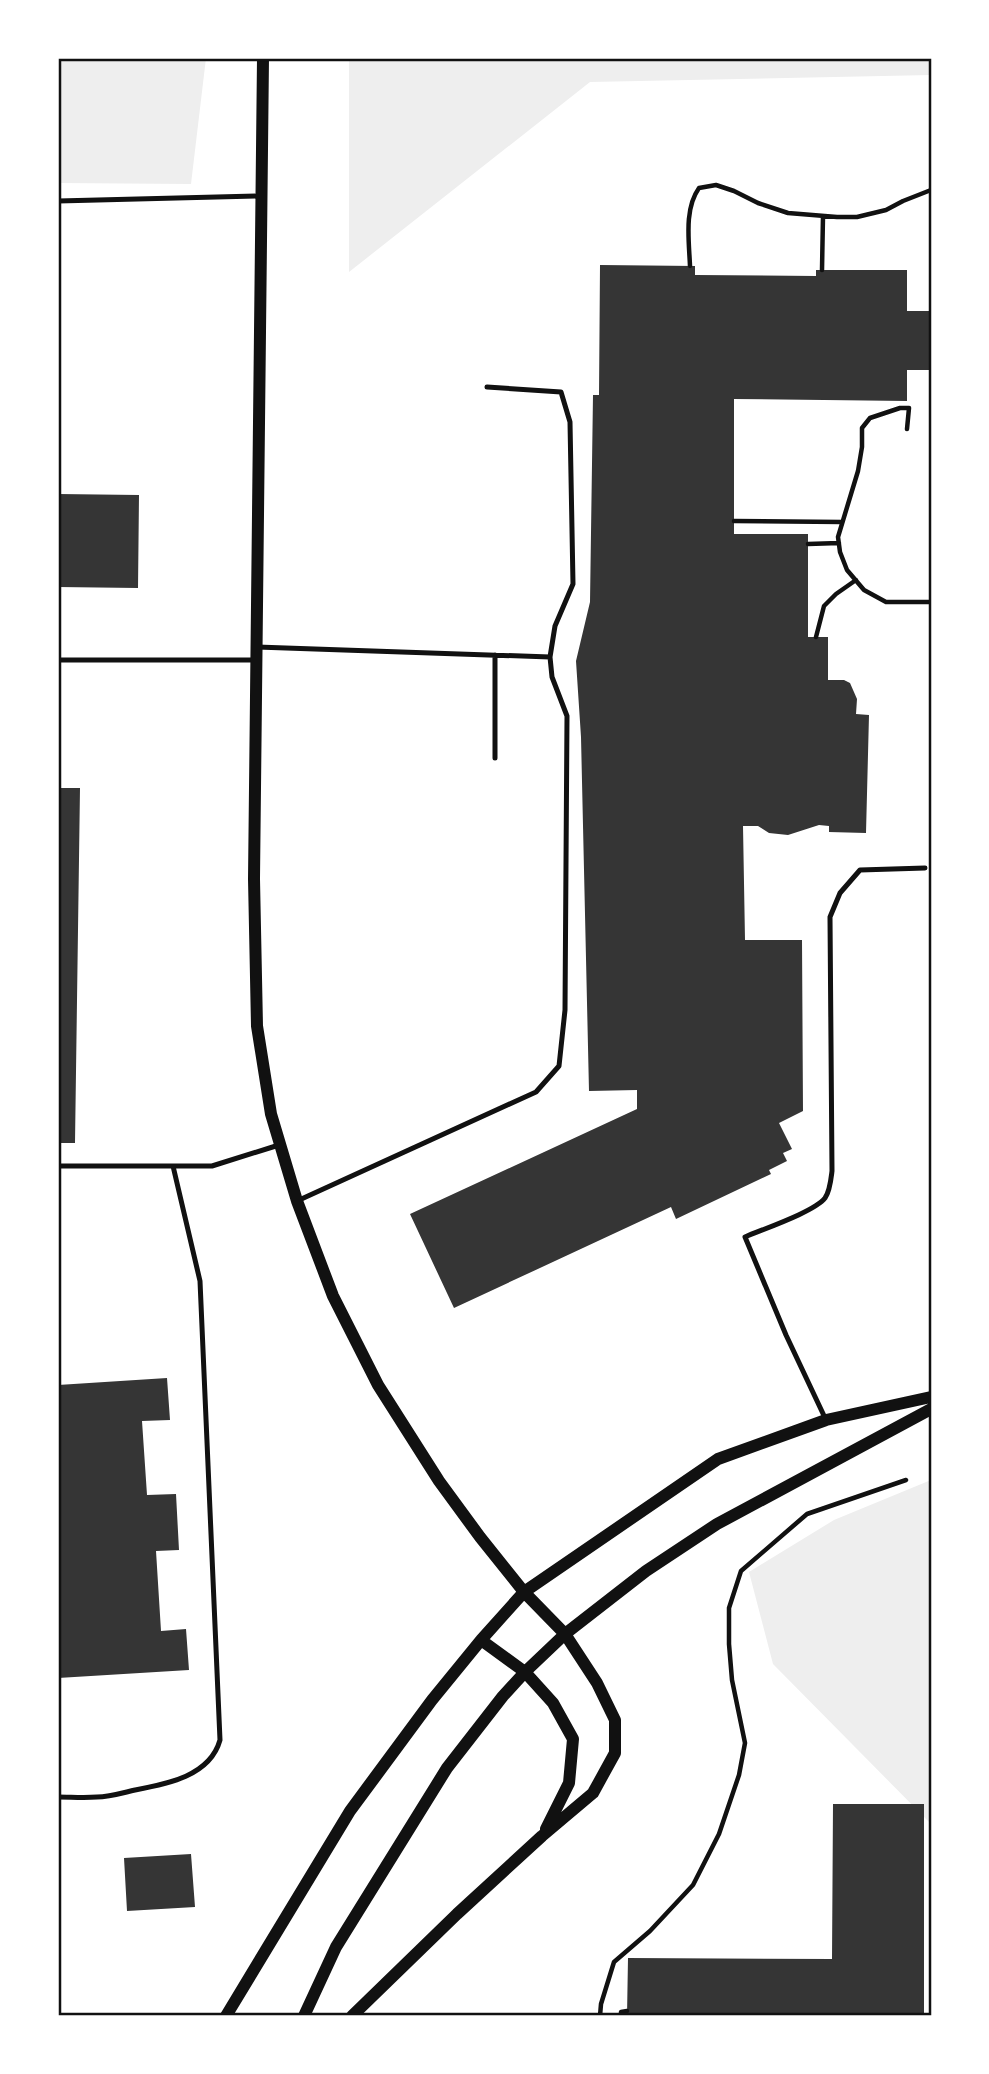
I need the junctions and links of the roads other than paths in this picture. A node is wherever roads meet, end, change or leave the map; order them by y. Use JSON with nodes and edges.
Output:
{"nodes":[{"id":1,"x":263,"y":58,"type":"edge"},
{"id":2,"x":262,"y":197,"type":"junction"},
{"id":3,"x":58,"y":201,"type":"edge"},
{"id":4,"x":487,"y":387,"type":"dead end"},
{"id":5,"x":257,"y":647,"type":"junction"},
{"id":6,"x":495,"y":655,"type":"junction"},
{"id":7,"x":551,"y":657,"type":"junction"},
{"id":8,"x":58,"y":660,"type":"edge"},
{"id":9,"x":257,"y":660,"type":"junction"},
{"id":10,"x":495,"y":758,"type":"dead end"},
{"id":11,"x":925,"y":868,"type":"dead end"},
{"id":12,"x":280,"y":1145,"type":"junction"},
{"id":13,"x":58,"y":1166,"type":"edge"},
{"id":14,"x":173,"y":1166,"type":"junction"},
{"id":15,"x":297,"y":1201,"type":"junction"},
{"id":16,"x":931,"y":1397,"type":"edge"},
{"id":17,"x":931,"y":1409,"type":"edge"},
{"id":18,"x":826,"y":1420,"type":"junction"},
{"id":19,"x":524,"y":1592,"type":"junction"},
{"id":20,"x":565,"y":1634,"type":"junction"},
{"id":21,"x":481,"y":1640,"type":"junction"},
{"id":22,"x":525,"y":1672,"type":"junction"},
{"id":23,"x":58,"y":1797,"type":"edge"},
{"id":24,"x":542,"y":1836,"type":"junction"},
{"id":25,"x":226,"y":2016,"type":"edge"},
{"id":26,"x":304,"y":2016,"type":"edge"},
{"id":27,"x":352,"y":2016,"type":"edge"}],
"edges":[{"from":1,"to":2,"type":"street"},
{"from":2,"to":3,"type":"lane"},
{"from":2,"to":5,"type":"street"},
{"from":4,"to":7,"type":"lane"},
{"from":5,"to":6,"type":"lane"},
{"from":5,"to":9,"type":"street"},
{"from":6,"to":7,"type":"lane"},
{"from":6,"to":10,"type":"lane"},
{"from":7,"to":15,"type":"lane"},
{"from":8,"to":9,"type":"lane"},
{"from":9,"to":12,"type":"street"},
{"from":11,"to":18,"type":"lane"},
{"from":12,"to":14,"type":"lane"},
{"from":12,"to":15,"type":"street"},
{"from":13,"to":14,"type":"lane"},
{"from":14,"to":23,"type":"lane"},
{"from":15,"to":19,"type":"street"},
{"from":16,"to":18,"type":"street"},
{"from":17,"to":20,"type":"street"},
{"from":18,"to":19,"type":"street"},
{"from":19,"to":20,"type":"street"},
{"from":19,"to":21,"type":"street"},
{"from":20,"to":22,"type":"street"},
{"from":20,"to":24,"type":"street"},
{"from":21,"to":22,"type":"street"},
{"from":21,"to":25,"type":"street"},
{"from":22,"to":24,"type":"street"},
{"from":22,"to":26,"type":"street"},
{"from":24,"to":27,"type":"street"}]}
